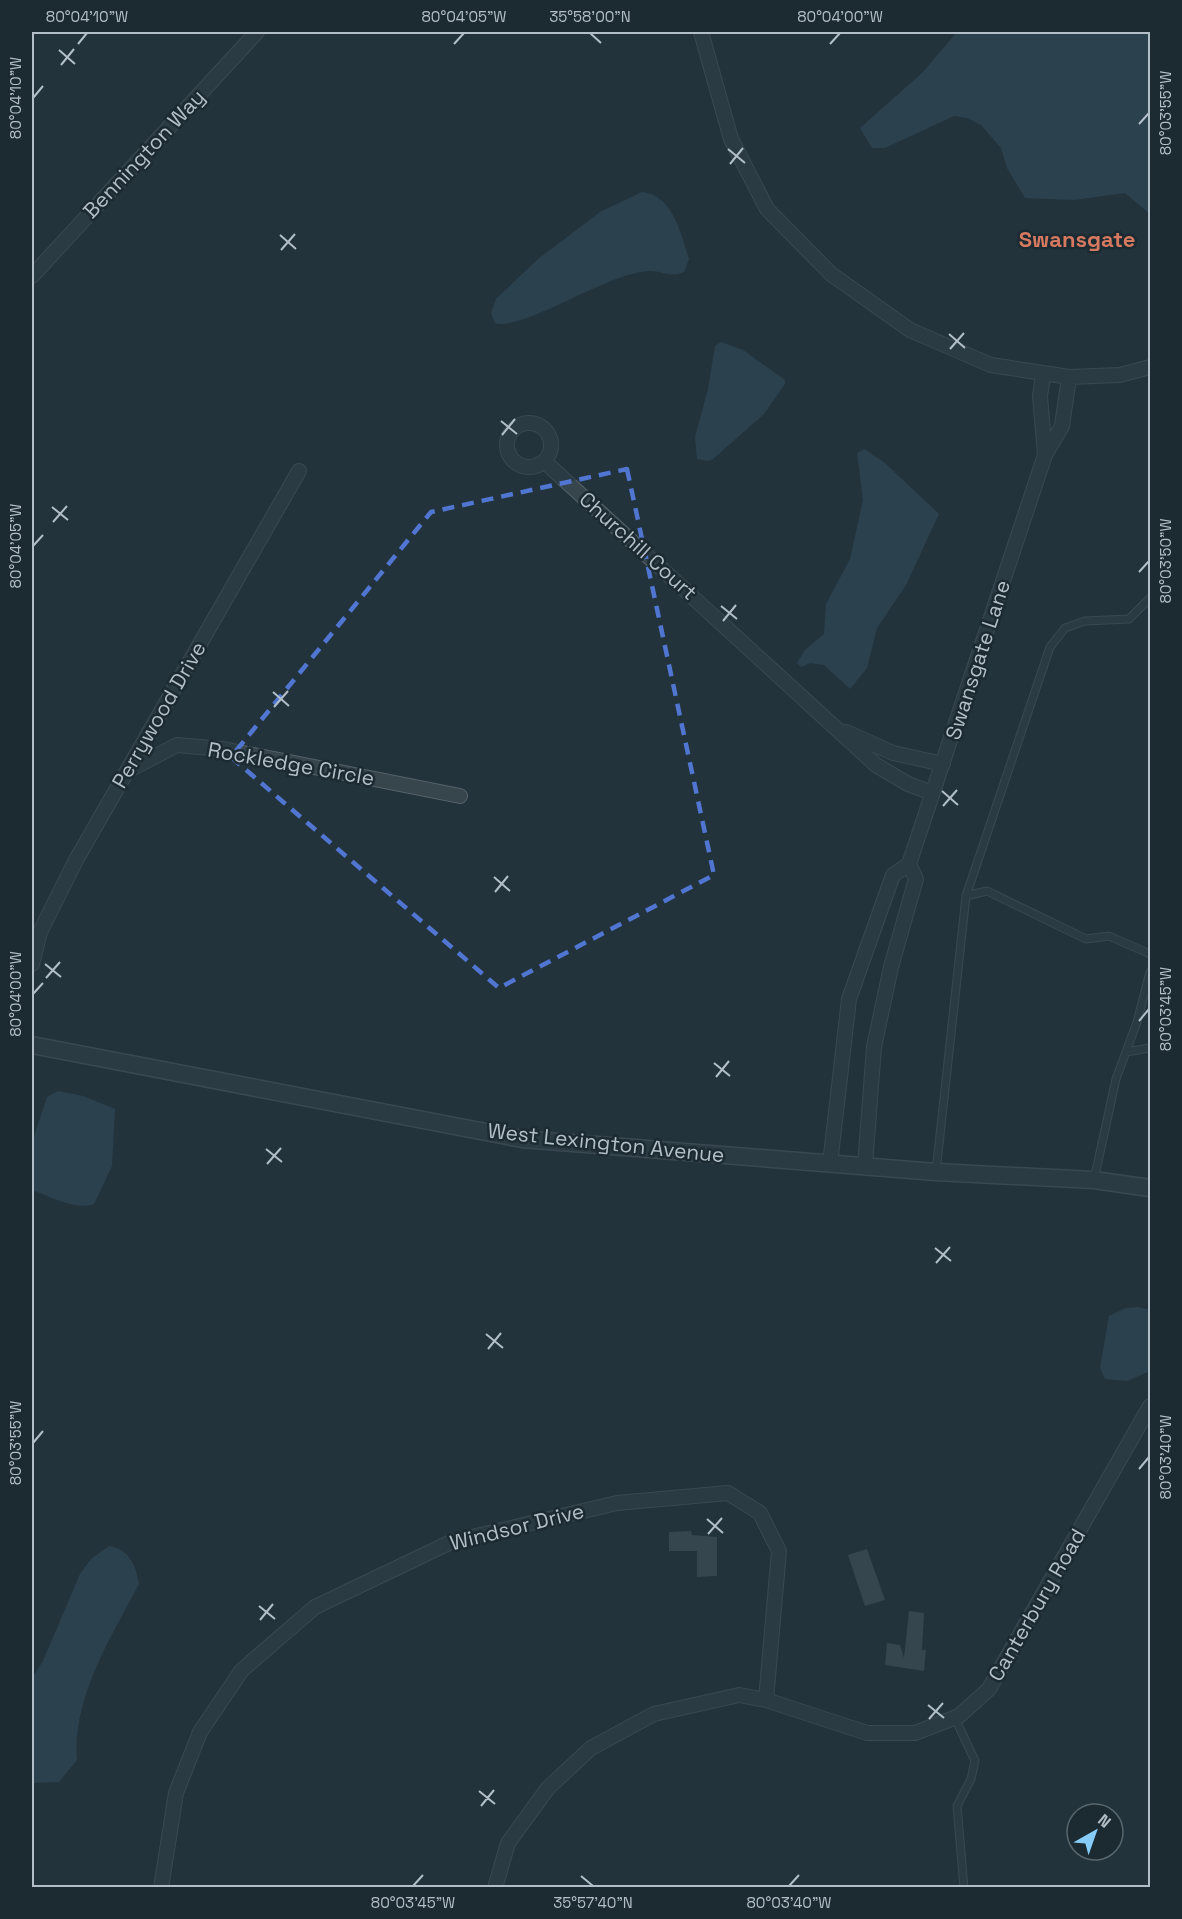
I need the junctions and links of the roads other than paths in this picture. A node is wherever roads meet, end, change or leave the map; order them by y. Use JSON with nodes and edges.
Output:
{"nodes":[{"id":1,"x":257,"y":32,"type":"edge"},
{"id":2,"x":701,"y":32,"type":"edge"},
{"id":3,"x":32,"y":276,"type":"edge"},
{"id":4,"x":1150,"y":367,"type":"edge"},
{"id":5,"x":1043,"y":375,"type":"junction"},
{"id":6,"x":1069,"y":377,"type":"junction"},
{"id":7,"x":1046,"y":455,"type":"junction"},
{"id":8,"x":545,"y":462,"type":"dead end"},
{"id":9,"x":299,"y":471,"type":"dead end"},
{"id":10,"x":1150,"y":598,"type":"edge"},
{"id":11,"x":836,"y":728,"type":"junction"},
{"id":12,"x":943,"y":765,"type":"junction"},
{"id":13,"x":127,"y":771,"type":"junction"},
{"id":14,"x":932,"y":793,"type":"junction"},
{"id":15,"x":460,"y":796,"type":"dead end"},
{"id":16,"x":909,"y":864,"type":"junction"},
{"id":17,"x":966,"y":896,"type":"junction"},
{"id":18,"x":1150,"y":954,"type":"edge"},
{"id":19,"x":32,"y":964,"type":"edge"},
{"id":20,"x":1150,"y":972,"type":"edge"},
{"id":21,"x":32,"y":1045,"type":"edge"},
{"id":22,"x":1150,"y":1048,"type":"edge"},
{"id":23,"x":1126,"y":1053,"type":"junction"},
{"id":24,"x":830,"y":1164,"type":"junction"},
{"id":25,"x":865,"y":1165,"type":"junction"},
{"id":26,"x":936,"y":1172,"type":"junction"},
{"id":27,"x":1094,"y":1180,"type":"junction"},
{"id":28,"x":1150,"y":1188,"type":"edge"},
{"id":29,"x":1150,"y":1406,"type":"edge"},
{"id":30,"x":766,"y":1700,"type":"junction"},
{"id":31,"x":955,"y":1718,"type":"junction"},
{"id":32,"x":161,"y":1887,"type":"edge"},
{"id":33,"x":495,"y":1887,"type":"edge"},
{"id":34,"x":964,"y":1887,"type":"edge"}],
"edges":[{"from":1,"to":3,"type":"street","name":"Bennington Way"},
{"from":2,"to":5,"type":"street"},
{"from":4,"to":6,"type":"street"},
{"from":5,"to":6,"type":"street"},
{"from":5,"to":7,"type":"street","name":"Swansgate Lane"},
{"from":6,"to":7,"type":"street","name":"Swansgate Lane"},
{"from":7,"to":12,"type":"street","name":"Swansgate Lane"},
{"from":8,"to":11,"type":"street","name":"Churchill Court"},
{"from":9,"to":13,"type":"street","name":"Perrywood Drive"},
{"from":10,"to":17,"type":"lane"},
{"from":11,"to":12,"type":"street","name":"Churchill Court"},
{"from":11,"to":14,"type":"street","name":"Churchill Court"},
{"from":12,"to":14,"type":"street","name":"Swansgate Lane"},
{"from":13,"to":15,"type":"street","name":"Rockledge Circle"},
{"from":13,"to":19,"type":"street","name":"Perrywood Drive"},
{"from":14,"to":16,"type":"street","name":"Swansgate Lane"},
{"from":16,"to":24,"type":"street","name":"Swansgate Lane"},
{"from":16,"to":25,"type":"street","name":"Swansgate Lane"},
{"from":17,"to":18,"type":"lane"},
{"from":17,"to":26,"type":"lane"},
{"from":20,"to":23,"type":"lane"},
{"from":21,"to":24,"type":"street","name":"West Lexington Avenue"},
{"from":22,"to":23,"type":"lane"},
{"from":23,"to":27,"type":"lane"},
{"from":24,"to":25,"type":"street","name":"West Lexington Avenue"},
{"from":25,"to":26,"type":"street","name":"West Lexington Avenue"},
{"from":26,"to":27,"type":"street","name":"West Lexington Avenue"},
{"from":27,"to":28,"type":"street","name":"West Lexington Avenue"},
{"from":29,"to":31,"type":"street","name":"Canterbury Road"},
{"from":30,"to":31,"type":"street","name":"Canterbury Road"},
{"from":30,"to":32,"type":"street","name":"Windsor Drive"},
{"from":30,"to":33,"type":"street","name":"Canterbury Road"},
{"from":31,"to":34,"type":"lane"}]}
